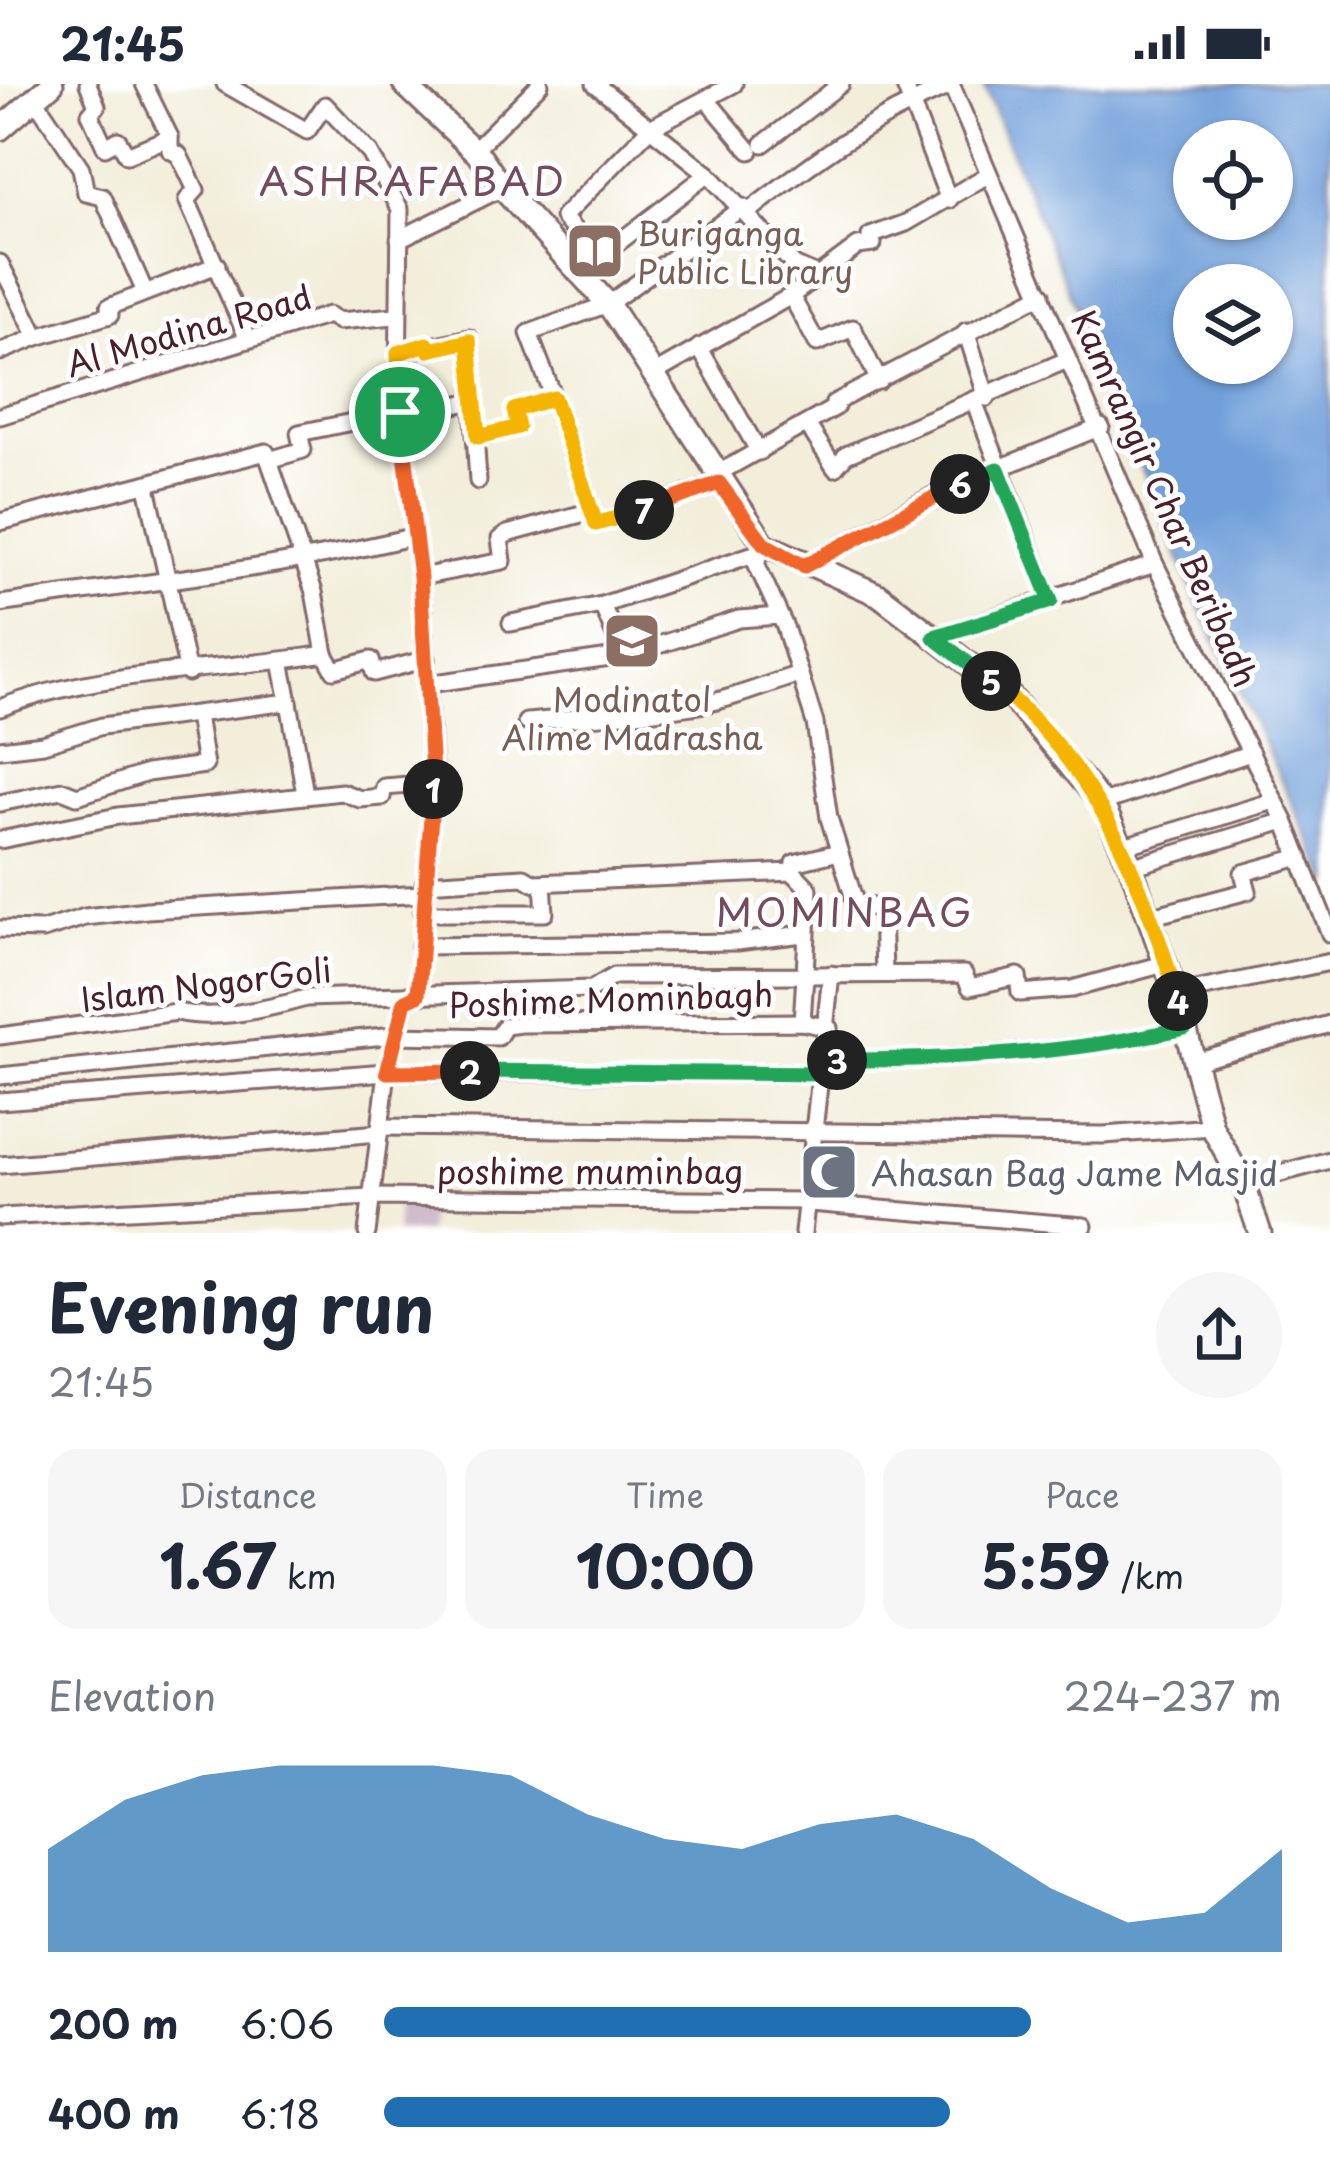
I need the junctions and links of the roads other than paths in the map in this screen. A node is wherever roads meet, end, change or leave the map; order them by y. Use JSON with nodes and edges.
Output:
{"nodes":[{"id":1,"x":88,"y":84,"type":"edge"},
{"id":2,"x":144,"y":84,"type":"edge"},
{"id":3,"x":225,"y":84,"type":"edge"},
{"id":4,"x":404,"y":84,"type":"edge"},
{"id":5,"x":540,"y":84,"type":"edge"},
{"id":6,"x":595,"y":84,"type":"edge"},
{"id":7,"x":841,"y":84,"type":"edge"},
{"id":8,"x":904,"y":84,"type":"edge"},
{"id":9,"x":951,"y":84,"type":"edge"},
{"id":10,"x":727,"y":86,"type":"edge"},
{"id":11,"x":44,"y":92,"type":"edge"},
{"id":12,"x":708,"y":101,"type":"junction"},
{"id":13,"x":913,"y":102,"type":"junction"},
{"id":14,"x":91,"y":124,"type":"junction"},
{"id":15,"x":55,"y":128,"type":"junction"},
{"id":16,"x":650,"y":128,"type":"junction"},
{"id":17,"x":0,"y":129,"type":"edge"},
{"id":18,"x":170,"y":137,"type":"junction"},
{"id":19,"x":474,"y":150,"type":"junction"},
{"id":20,"x":708,"y":174,"type":"junction"},
{"id":21,"x":986,"y":176,"type":"junction"},
{"id":22,"x":502,"y":188,"type":"junction"},
{"id":23,"x":949,"y":200,"type":"junction"},
{"id":24,"x":746,"y":210,"type":"junction"},
{"id":25,"x":399,"y":239,"type":"junction"},
{"id":26,"x":0,"y":262,"type":"edge"},
{"id":27,"x":217,"y":266,"type":"junction"},
{"id":28,"x":589,"y":266,"type":"junction"},
{"id":29,"x":819,"y":276,"type":"junction"},
{"id":30,"x":145,"y":292,"type":"junction"},
{"id":31,"x":1042,"y":294,"type":"junction"},
{"id":32,"x":791,"y":296,"type":"junction"},
{"id":33,"x":608,"y":304,"type":"junction"},
{"id":34,"x":395,"y":316,"type":"junction"},
{"id":35,"x":966,"y":331,"type":"junction"},
{"id":36,"x":37,"y":337,"type":"junction"},
{"id":37,"x":247,"y":337,"type":"junction"},
{"id":38,"x":699,"y":347,"type":"junction"},
{"id":39,"x":0,"y":352,"type":"edge"},
{"id":40,"x":398,"y":353,"type":"junction"},
{"id":41,"x":1067,"y":361,"type":"junction"},
{"id":42,"x":653,"y":374,"type":"junction"},
{"id":43,"x":879,"y":381,"type":"junction"},
{"id":44,"x":554,"y":398,"type":"junction"},
{"id":45,"x":472,"y":401,"type":"junction"},
{"id":46,"x":981,"y":401,"type":"junction"},
{"id":47,"x":400,"y":415,"type":"junction"},
{"id":48,"x":0,"y":416,"type":"edge"},
{"id":49,"x":807,"y":424,"type":"junction"},
{"id":50,"x":1101,"y":428,"type":"junction"},
{"id":51,"x":478,"y":437,"type":"junction"},
{"id":52,"x":759,"y":452,"type":"junction"},
{"id":53,"x":268,"y":460,"type":"junction"},
{"id":54,"x":998,"y":469,"type":"junction"},
{"id":55,"x":717,"y":479,"type":"junction"},
{"id":56,"x":478,"y":481,"type":"dead end"},
{"id":57,"x":147,"y":486,"type":"junction"},
{"id":58,"x":592,"y":511,"type":"junction"},
{"id":59,"x":0,"y":522,"type":"edge"},
{"id":60,"x":415,"y":536,"type":"junction"},
{"id":61,"x":762,"y":548,"type":"junction"},
{"id":62,"x":305,"y":563,"type":"junction"},
{"id":63,"x":1155,"y":563,"type":"junction"},
{"id":64,"x":804,"y":566,"type":"junction"},
{"id":65,"x":420,"y":577,"type":"junction"},
{"id":66,"x":169,"y":579,"type":"junction"},
{"id":67,"x":1051,"y":601,"type":"junction"},
{"id":68,"x":0,"y":604,"type":"edge"},
{"id":69,"x":602,"y":605,"type":"junction"},
{"id":70,"x":779,"y":616,"type":"junction"},
{"id":71,"x":511,"y":623,"type":"dead end"},
{"id":72,"x":934,"y":637,"type":"junction"},
{"id":73,"x":325,"y":654,"type":"junction"},
{"id":74,"x":624,"y":656,"type":"junction"},
{"id":75,"x":427,"y":659,"type":"junction"},
{"id":76,"x":281,"y":661,"type":"junction"},
{"id":77,"x":188,"y":674,"type":"junction"},
{"id":78,"x":800,"y":674,"type":"junction"},
{"id":79,"x":428,"y":684,"type":"junction"},
{"id":80,"x":289,"y":702,"type":"junction"},
{"id":81,"x":0,"y":708,"type":"edge"},
{"id":82,"x":197,"y":715,"type":"junction"},
{"id":83,"x":526,"y":722,"type":"dead end"},
{"id":84,"x":0,"y":749,"type":"edge"},
{"id":85,"x":1251,"y":753,"type":"junction"},
{"id":86,"x":434,"y":784,"type":"junction"},
{"id":87,"x":305,"y":794,"type":"junction"},
{"id":88,"x":1274,"y":801,"type":"junction"},
{"id":89,"x":0,"y":803,"type":"edge"},
{"id":90,"x":1102,"y":803,"type":"junction"},
{"id":91,"x":1285,"y":821,"type":"junction"},
{"id":92,"x":0,"y":840,"type":"edge"},
{"id":93,"x":839,"y":852,"type":"junction"},
{"id":94,"x":1126,"y":857,"type":"junction"},
{"id":95,"x":1300,"y":857,"type":"junction"},
{"id":96,"x":794,"y":872,"type":"junction"},
{"id":97,"x":543,"y":883,"type":"junction"},
{"id":98,"x":424,"y":888,"type":"junction"},
{"id":99,"x":422,"y":913,"type":"junction"},
{"id":100,"x":1149,"y":917,"type":"junction"},
{"id":101,"x":0,"y":929,"type":"edge"},
{"id":102,"x":804,"y":934,"type":"junction"},
{"id":103,"x":1330,"y":934,"type":"edge"},
{"id":104,"x":420,"y":946,"type":"junction"},
{"id":105,"x":1330,"y":962,"type":"edge"},
{"id":106,"x":1164,"y":964,"type":"junction"},
{"id":107,"x":831,"y":974,"type":"junction"},
{"id":108,"x":884,"y":974,"type":"junction"},
{"id":109,"x":805,"y":975,"type":"junction"},
{"id":110,"x":1176,"y":994,"type":"junction"},
{"id":111,"x":418,"y":995,"type":"junction"},
{"id":112,"x":802,"y":1022,"type":"junction"},
{"id":113,"x":1330,"y":1024,"type":"edge"},
{"id":114,"x":829,"y":1028,"type":"junction"},
{"id":115,"x":1185,"y":1028,"type":"junction"},
{"id":116,"x":394,"y":1035,"type":"junction"},
{"id":117,"x":0,"y":1036,"type":"edge"},
{"id":118,"x":1194,"y":1061,"type":"junction"},
{"id":119,"x":824,"y":1067,"type":"junction"},
{"id":120,"x":387,"y":1072,"type":"junction"},
{"id":121,"x":0,"y":1076,"type":"edge"},
{"id":122,"x":0,"y":1101,"type":"edge"},
{"id":123,"x":1212,"y":1127,"type":"junction"},
{"id":124,"x":380,"y":1130,"type":"junction"},
{"id":125,"x":815,"y":1131,"type":"junction"},
{"id":126,"x":1330,"y":1160,"type":"edge"},
{"id":127,"x":0,"y":1165,"type":"edge"},
{"id":128,"x":1243,"y":1183,"type":"junction"},
{"id":129,"x":371,"y":1197,"type":"junction"},
{"id":130,"x":809,"y":1202,"type":"junction"},
{"id":131,"x":0,"y":1217,"type":"edge"},
{"id":132,"x":1084,"y":1226,"type":"dead end"},
{"id":133,"x":367,"y":1233,"type":"edge"},
{"id":134,"x":803,"y":1233,"type":"edge"},
{"id":135,"x":1260,"y":1233,"type":"edge"}],
"edges":[{"from":1,"to":14,"type":"street"},
{"from":2,"to":18,"type":"street"},
{"from":3,"to":25,"type":"street"},
{"from":4,"to":19,"type":"street"},
{"from":5,"to":19,"type":"street"},
{"from":6,"to":16,"type":"street"},
{"from":7,"to":12,"type":"street"},
{"from":8,"to":13,"type":"street"},
{"from":9,"to":13,"type":"street"},
{"from":9,"to":21,"type":"street","name":"Kamrangir Char Beribadh"},
{"from":10,"to":12,"type":"street"},
{"from":11,"to":15,"type":"street"},
{"from":11,"to":17,"type":"street"},
{"from":12,"to":16,"type":"street"},
{"from":13,"to":23,"type":"street"},
{"from":13,"to":24,"type":"street"},
{"from":14,"to":15,"type":"street"},
{"from":14,"to":18,"type":"street"},
{"from":15,"to":30,"type":"street"},
{"from":16,"to":20,"type":"street"},
{"from":16,"to":28,"type":"street"},
{"from":18,"to":27,"type":"street"},
{"from":19,"to":22,"type":"street"},
{"from":20,"to":24,"type":"street"},
{"from":20,"to":28,"type":"street"},
{"from":21,"to":23,"type":"street"},
{"from":21,"to":31,"type":"street","name":"Kamrangir Char Beribadh"},
{"from":22,"to":25,"type":"street"},
{"from":22,"to":28,"type":"street"},
{"from":23,"to":29,"type":"street"},
{"from":24,"to":29,"type":"street"},
{"from":24,"to":33,"type":"street"},
{"from":25,"to":34,"type":"street"},
{"from":26,"to":36,"type":"street"},
{"from":27,"to":30,"type":"street"},
{"from":27,"to":37,"type":"street"},
{"from":28,"to":33,"type":"street"},
{"from":29,"to":32,"type":"street"},
{"from":30,"to":36,"type":"street"},
{"from":31,"to":35,"type":"street"},
{"from":31,"to":41,"type":"street","name":"Kamrangir Char Beribadh"},
{"from":32,"to":38,"type":"street"},
{"from":32,"to":43,"type":"street"},
{"from":33,"to":42,"type":"street"},
{"from":33,"to":44,"type":"street"},
{"from":34,"to":37,"type":"street","name":"Al Modina Road"},
{"from":34,"to":40,"type":"street"},
{"from":35,"to":43,"type":"street"},
{"from":35,"to":46,"type":"street"},
{"from":36,"to":39,"type":"street"},
{"from":37,"to":48,"type":"street","name":"Al Modina Road"},
{"from":38,"to":42,"type":"street"},
{"from":38,"to":52,"type":"street"},
{"from":40,"to":45,"type":"street"},
{"from":40,"to":47,"type":"street"},
{"from":41,"to":46,"type":"street"},
{"from":41,"to":50,"type":"street","name":"Kamrangir Char Beribadh"},
{"from":42,"to":55,"type":"street"},
{"from":43,"to":49,"type":"street"},
{"from":44,"to":51,"type":"street"},
{"from":44,"to":58,"type":"street"},
{"from":45,"to":47,"type":"street"},
{"from":45,"to":51,"type":"street"},
{"from":46,"to":49,"type":"street"},
{"from":46,"to":54,"type":"street"},
{"from":47,"to":53,"type":"street"},
{"from":47,"to":60,"type":"street"},
{"from":49,"to":52,"type":"street"},
{"from":50,"to":54,"type":"street"},
{"from":50,"to":63,"type":"street","name":"Kamrangir Char Beribadh"},
{"from":51,"to":56,"type":"street"},
{"from":52,"to":55,"type":"street"},
{"from":53,"to":57,"type":"street"},
{"from":53,"to":62,"type":"street"},
{"from":54,"to":64,"type":"street"},
{"from":54,"to":67,"type":"street"},
{"from":55,"to":58,"type":"street"},
{"from":55,"to":61,"type":"street"},
{"from":57,"to":59,"type":"street"},
{"from":57,"to":66,"type":"street"},
{"from":58,"to":65,"type":"street"},
{"from":60,"to":62,"type":"street"},
{"from":60,"to":65,"type":"street"},
{"from":61,"to":64,"type":"street"},
{"from":61,"to":69,"type":"street"},
{"from":61,"to":70,"type":"street"},
{"from":62,"to":66,"type":"street"},
{"from":62,"to":73,"type":"street"},
{"from":63,"to":67,"type":"street"},
{"from":63,"to":85,"type":"street","name":"Kamrangir Char Beribadh"},
{"from":64,"to":72,"type":"street"},
{"from":65,"to":75,"type":"street"},
{"from":66,"to":68,"type":"street"},
{"from":66,"to":77,"type":"street"},
{"from":67,"to":72,"type":"street"},
{"from":69,"to":71,"type":"street"},
{"from":69,"to":74,"type":"street"},
{"from":70,"to":74,"type":"street"},
{"from":70,"to":78,"type":"street"},
{"from":72,"to":90,"type":"street"},
{"from":73,"to":75,"type":"street"},
{"from":73,"to":76,"type":"street"},
{"from":74,"to":79,"type":"street"},
{"from":75,"to":79,"type":"street"},
{"from":76,"to":77,"type":"street"},
{"from":76,"to":80,"type":"street"},
{"from":77,"to":81,"type":"street"},
{"from":78,"to":83,"type":"street"},
{"from":78,"to":93,"type":"street"},
{"from":79,"to":86,"type":"street"},
{"from":80,"to":82,"type":"street"},
{"from":80,"to":87,"type":"street"},
{"from":82,"to":84,"type":"street"},
{"from":82,"to":89,"type":"street"},
{"from":85,"to":88,"type":"street","name":"Kamrangir Char Beribadh"},
{"from":85,"to":90,"type":"street"},
{"from":86,"to":87,"type":"street"},
{"from":86,"to":98,"type":"street"},
{"from":87,"to":92,"type":"street"},
{"from":88,"to":91,"type":"street","name":"Kamrangir Char Beribadh"},
{"from":88,"to":94,"type":"street"},
{"from":90,"to":94,"type":"street"},
{"from":91,"to":94,"type":"street"},
{"from":91,"to":95,"type":"street","name":"Kamrangir Char Beribadh"},
{"from":93,"to":96,"type":"street"},
{"from":93,"to":108,"type":"street"},
{"from":94,"to":100,"type":"street"},
{"from":95,"to":100,"type":"street"},
{"from":95,"to":103,"type":"street","name":"Kamrangir Char Beribadh"},
{"from":96,"to":97,"type":"street"},
{"from":96,"to":102,"type":"street"},
{"from":97,"to":98,"type":"street"},
{"from":97,"to":99,"type":"street"},
{"from":98,"to":99,"type":"street"},
{"from":98,"to":101,"type":"street"},
{"from":99,"to":104,"type":"street"},
{"from":100,"to":106,"type":"street"},
{"from":102,"to":104,"type":"street"},
{"from":102,"to":109,"type":"street"},
{"from":104,"to":111,"type":"street"},
{"from":105,"to":110,"type":"street"},
{"from":106,"to":108,"type":"street","name":"Islam NogorGoli"},
{"from":106,"to":110,"type":"street"},
{"from":107,"to":108,"type":"street","name":"Islam NogorGoli"},
{"from":107,"to":109,"type":"street","name":"Islam NogorGoli"},
{"from":107,"to":114,"type":"street"},
{"from":109,"to":111,"type":"street","name":"Islam NogorGoli"},
{"from":109,"to":112,"type":"street"},
{"from":110,"to":115,"type":"street"},
{"from":111,"to":116,"type":"street"},
{"from":111,"to":117,"type":"street","name":"Islam NogorGoli"},
{"from":112,"to":114,"type":"street","name":"Poshime Mominbagh"},
{"from":112,"to":116,"type":"street","name":"Poshime Mominbagh"},
{"from":113,"to":118,"type":"street"},
{"from":114,"to":119,"type":"street"},
{"from":115,"to":118,"type":"street"},
{"from":115,"to":119,"type":"street"},
{"from":116,"to":120,"type":"street"},
{"from":116,"to":121,"type":"street","name":"Poshime Mominbagh"},
{"from":118,"to":123,"type":"street"},
{"from":119,"to":120,"type":"street"},
{"from":119,"to":125,"type":"street"},
{"from":120,"to":122,"type":"street"},
{"from":120,"to":124,"type":"street"},
{"from":123,"to":125,"type":"street","name":"poshime muminbag"},
{"from":123,"to":128,"type":"street"},
{"from":124,"to":125,"type":"street","name":"poshime muminbag"},
{"from":124,"to":127,"type":"street","name":"poshime muminbag"},
{"from":124,"to":129,"type":"street"},
{"from":125,"to":130,"type":"street"},
{"from":126,"to":128,"type":"street"},
{"from":128,"to":135,"type":"street"},
{"from":129,"to":130,"type":"street","name":"poshime muminbag"},
{"from":129,"to":131,"type":"street","name":"poshime muminbag"},
{"from":129,"to":133,"type":"street"},
{"from":130,"to":132,"type":"street","name":"poshime muminbag"},
{"from":130,"to":134,"type":"street"}]}
